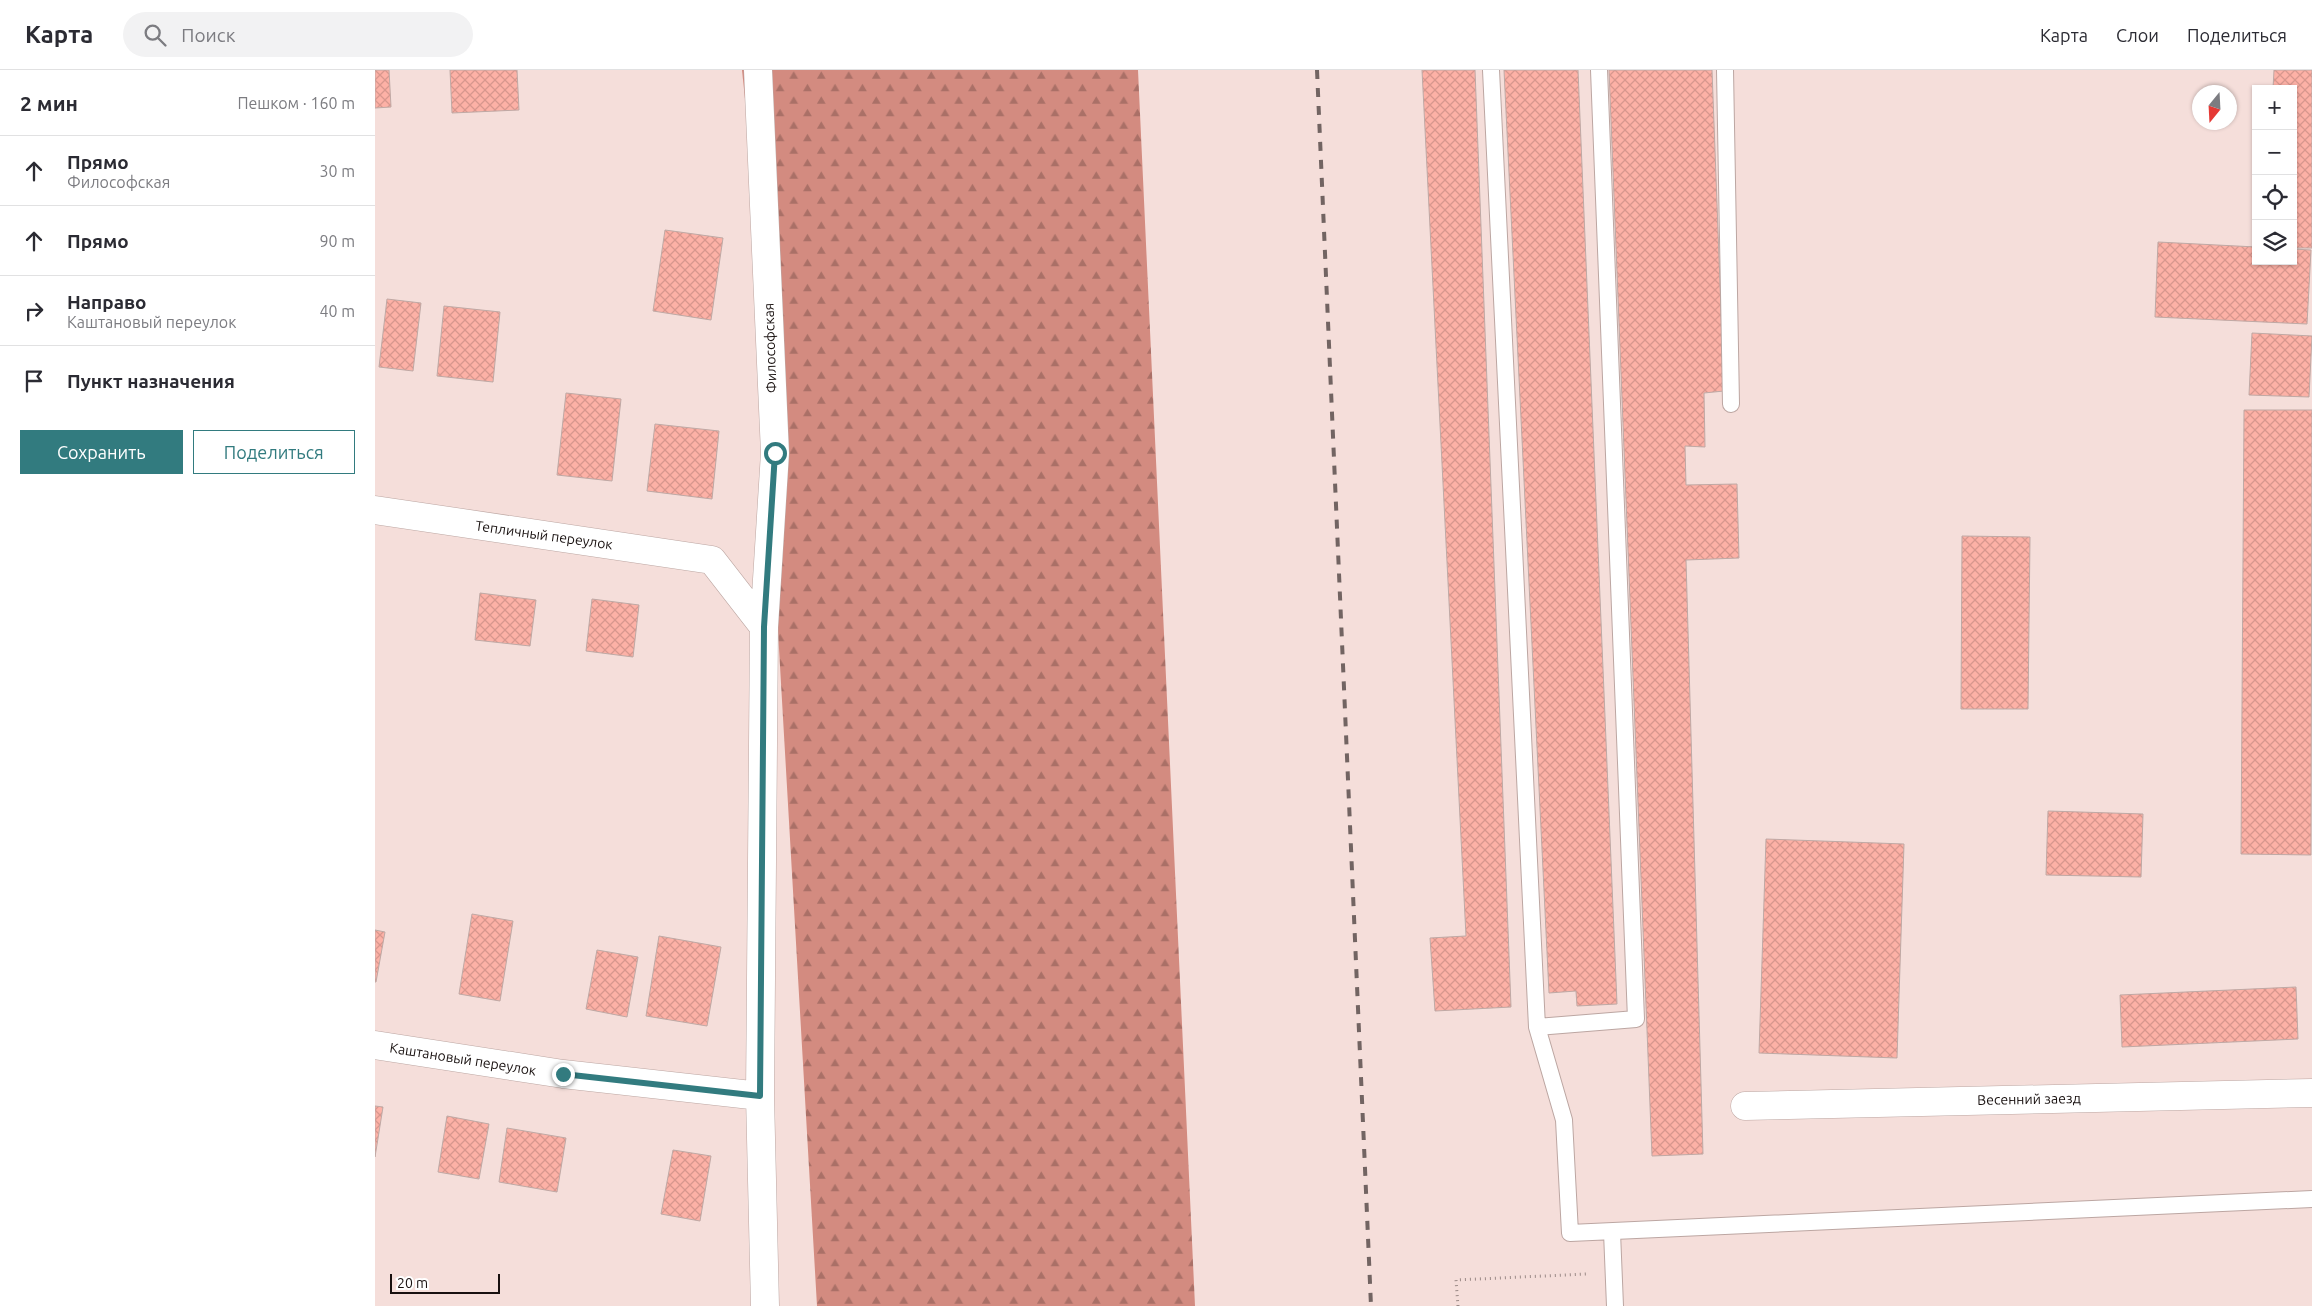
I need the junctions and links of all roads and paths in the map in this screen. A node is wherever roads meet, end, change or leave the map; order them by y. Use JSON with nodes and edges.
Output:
{"nodes":[{"id":1,"x":758,"y":70,"type":"edge"},
{"id":2,"x":1491,"y":70,"type":"edge"},
{"id":3,"x":1599,"y":70,"type":"edge"},
{"id":4,"x":1725,"y":70,"type":"edge"},
{"id":5,"x":1731,"y":404,"type":"dead end"},
{"id":6,"x":375,"y":510,"type":"edge"},
{"id":7,"x":764,"y":627,"type":"junction"},
{"id":8,"x":1537,"y":1027,"type":"junction"},
{"id":9,"x":375,"y":1046,"type":"edge"},
{"id":10,"x":2312,"y":1092,"type":"edge"},
{"id":11,"x":760,"y":1096,"type":"junction"},
{"id":12,"x":1745,"y":1106,"type":"dead end"},
{"id":13,"x":2312,"y":1199,"type":"edge"},
{"id":14,"x":1612,"y":1232,"type":"junction"},
{"id":15,"x":1614,"y":1273,"type":"junction"},
{"id":16,"x":765,"y":1306,"type":"edge"},
{"id":17,"x":1458,"y":1306,"type":"edge"},
{"id":18,"x":1615,"y":1306,"type":"edge"}],
"edges":[{"from":1,"to":7,"type":"street","name":"Философская"},
{"from":2,"to":8,"type":"lane"},
{"from":3,"to":8,"type":"lane"},
{"from":4,"to":5,"type":"lane"},
{"from":6,"to":7,"type":"street","name":"Тепличный переулок"},
{"from":7,"to":11,"type":"street","name":"Философская"},
{"from":8,"to":14,"type":"lane"},
{"from":9,"to":11,"type":"street","name":"Каштановый переулок"},
{"from":10,"to":12,"type":"street","name":"Весенний заезд"},
{"from":11,"to":16,"type":"street","name":"Философская"},
{"from":13,"to":14,"type":"lane"},
{"from":14,"to":15,"type":"lane"},
{"from":15,"to":17,"type":"path"},
{"from":15,"to":18,"type":"lane"}]}
